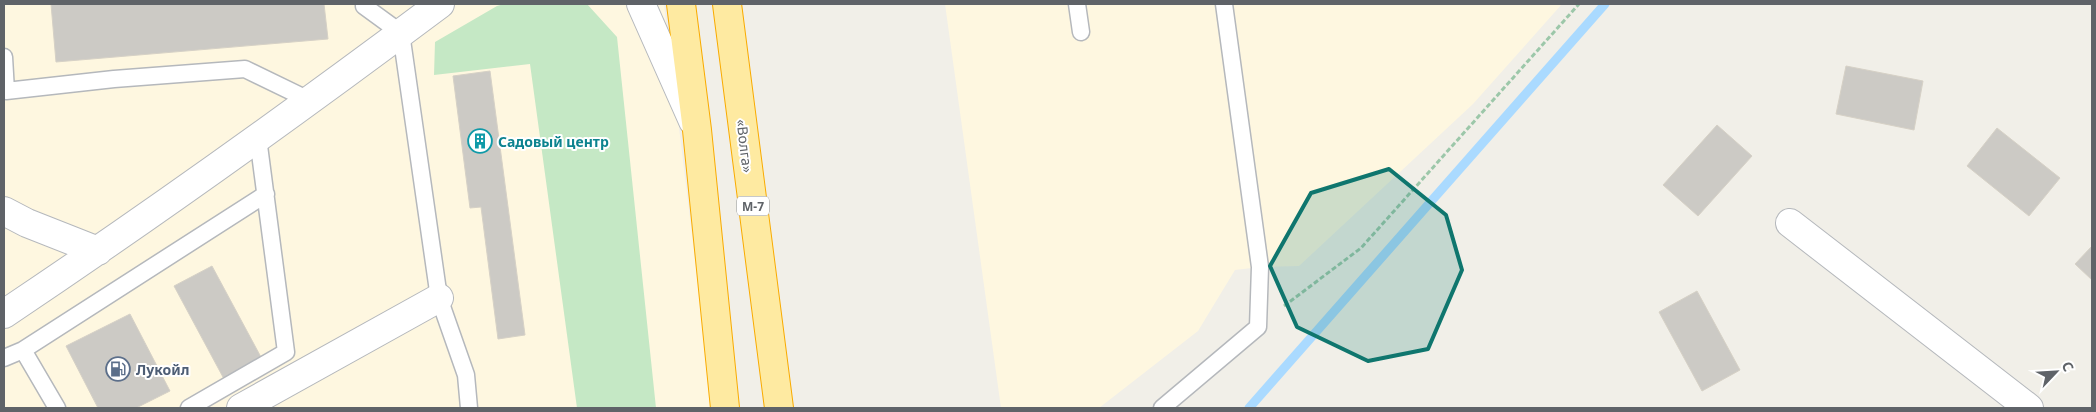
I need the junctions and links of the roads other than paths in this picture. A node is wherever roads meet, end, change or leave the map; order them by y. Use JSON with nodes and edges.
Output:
{"nodes":[{"id":1,"x":364,"y":4,"type":"edge"},
{"id":2,"x":440,"y":4,"type":"edge"},
{"id":3,"x":641,"y":4,"type":"edge"},
{"id":4,"x":681,"y":4,"type":"edge"},
{"id":5,"x":727,"y":4,"type":"edge"},
{"id":6,"x":1077,"y":4,"type":"edge"},
{"id":7,"x":1224,"y":4,"type":"edge"},
{"id":8,"x":1080,"y":32,"type":"dead end"},
{"id":9,"x":401,"y":33,"type":"junction"},
{"id":10,"x":4,"y":57,"type":"edge"},
{"id":11,"x":312,"y":101,"type":"junction"},
{"id":12,"x":697,"y":130,"type":"junction"},
{"id":13,"x":258,"y":138,"type":"junction"},
{"id":14,"x":266,"y":194,"type":"junction"},
{"id":15,"x":4,"y":211,"type":"edge"},
{"id":16,"x":1790,"y":222,"type":"dead end"},
{"id":17,"x":98,"y":251,"type":"junction"},
{"id":18,"x":439,"y":298,"type":"junction"},
{"id":19,"x":4,"y":314,"type":"edge"},
{"id":20,"x":23,"y":350,"type":"junction"},
{"id":21,"x":4,"y":358,"type":"edge"},
{"id":22,"x":57,"y":408,"type":"edge"},
{"id":23,"x":189,"y":408,"type":"edge"},
{"id":24,"x":241,"y":408,"type":"edge"},
{"id":25,"x":469,"y":408,"type":"edge"},
{"id":26,"x":725,"y":408,"type":"edge"},
{"id":27,"x":779,"y":408,"type":"edge"},
{"id":28,"x":1162,"y":408,"type":"edge"},
{"id":29,"x":2029,"y":408,"type":"edge"}],
"edges":[{"from":1,"to":9,"type":"lane"},
{"from":2,"to":9,"type":"street"},
{"from":3,"to":12,"type":"street"},
{"from":4,"to":12,"type":"highway"},
{"from":5,"to":27,"type":"highway","name":"«Волга»","number":"М-7"},
{"from":6,"to":8,"type":"lane"},
{"from":7,"to":28,"type":"lane"},
{"from":9,"to":11,"type":"street"},
{"from":9,"to":18,"type":"lane"},
{"from":10,"to":11,"type":"lane"},
{"from":11,"to":13,"type":"street"},
{"from":12,"to":26,"type":"highway"},
{"from":13,"to":14,"type":"lane"},
{"from":13,"to":17,"type":"street"},
{"from":14,"to":20,"type":"lane"},
{"from":14,"to":23,"type":"lane"},
{"from":15,"to":17,"type":"street"},
{"from":16,"to":29,"type":"street"},
{"from":17,"to":19,"type":"street"},
{"from":18,"to":24,"type":"street"},
{"from":18,"to":25,"type":"lane"},
{"from":20,"to":21,"type":"lane"},
{"from":20,"to":22,"type":"lane"}]}
